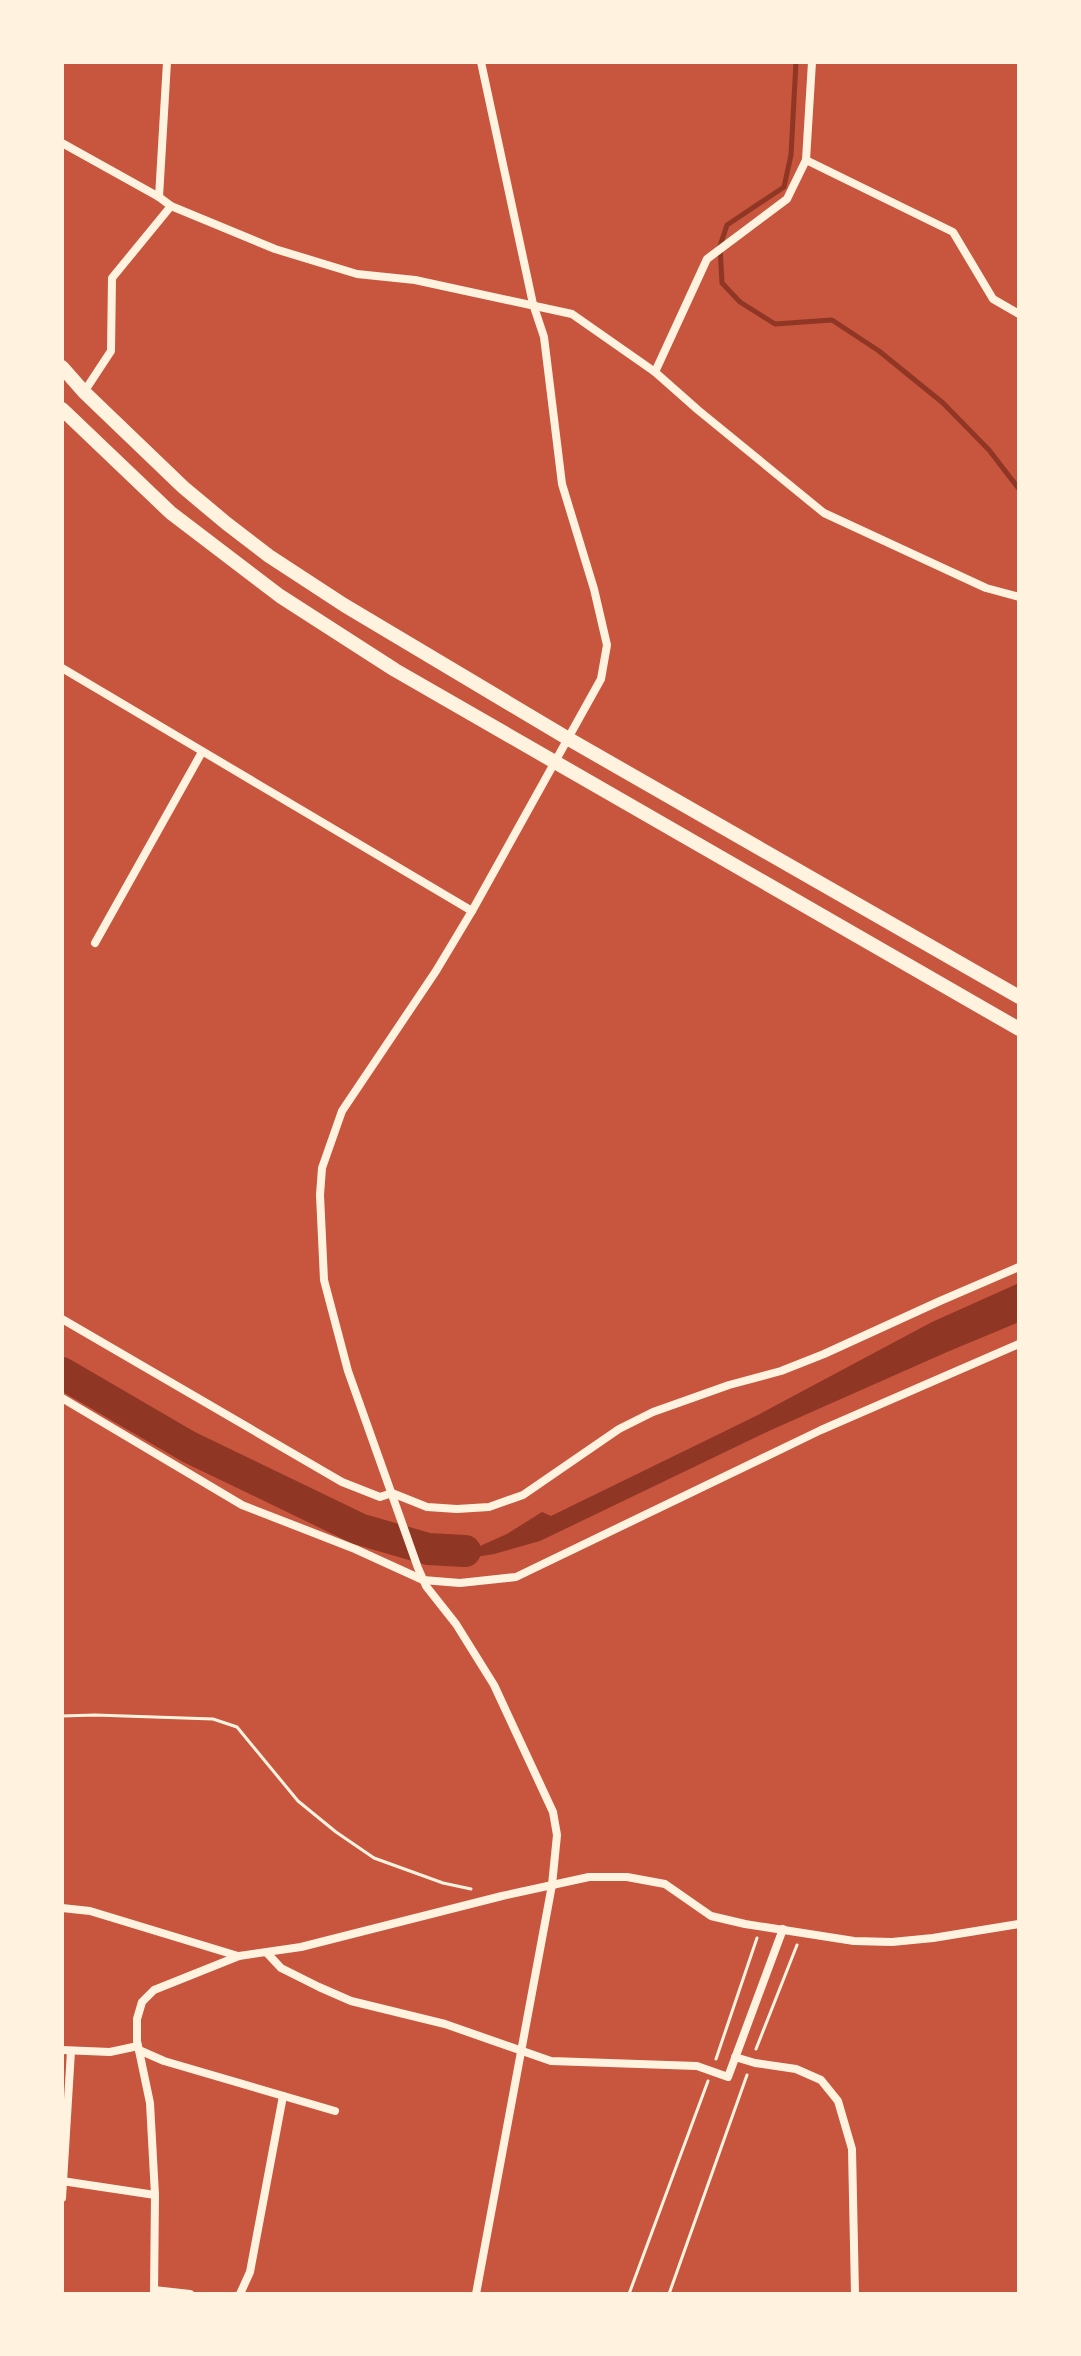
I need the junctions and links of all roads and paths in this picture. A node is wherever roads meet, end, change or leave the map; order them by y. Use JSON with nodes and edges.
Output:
{"nodes":[{"id":1,"x":167,"y":62,"type":"edge"},
{"id":2,"x":481,"y":62,"type":"edge"},
{"id":3,"x":812,"y":62,"type":"edge"},
{"id":4,"x":62,"y":143,"type":"edge"},
{"id":5,"x":806,"y":160,"type":"junction"},
{"id":6,"x":159,"y":197,"type":"junction"},
{"id":7,"x":171,"y":206,"type":"junction"},
{"id":8,"x":533,"y":304,"type":"junction"},
{"id":9,"x":1019,"y":314,"type":"edge"},
{"id":10,"x":62,"y":367,"type":"edge"},
{"id":11,"x":655,"y":372,"type":"junction"},
{"id":12,"x":84,"y":392,"type":"junction"},
{"id":13,"x":64,"y":418,"type":"edge"},
{"id":14,"x":1019,"y":597,"type":"edge"},
{"id":15,"x":62,"y":668,"type":"edge"},
{"id":16,"x":567,"y":738,"type":"junction"},
{"id":17,"x":202,"y":752,"type":"junction"},
{"id":18,"x":555,"y":763,"type":"junction"},
{"id":19,"x":472,"y":911,"type":"junction"},
{"id":20,"x":95,"y":943,"type":"dead end"},
{"id":21,"x":1019,"y":997,"type":"edge"},
{"id":22,"x":1019,"y":1029,"type":"edge"},
{"id":23,"x":1019,"y":1267,"type":"edge"},
{"id":24,"x":62,"y":1319,"type":"edge"},
{"id":25,"x":1019,"y":1344,"type":"edge"},
{"id":26,"x":62,"y":1398,"type":"edge"},
{"id":27,"x":392,"y":1493,"type":"junction"},
{"id":28,"x":423,"y":1580,"type":"junction"},
{"id":29,"x":62,"y":1716,"type":"edge"},
{"id":30,"x":552,"y":1885,"type":"junction"},
{"id":31,"x":473,"y":1889,"type":"dead end"},
{"id":32,"x":62,"y":1908,"type":"edge"},
{"id":33,"x":1019,"y":1924,"type":"edge"},
{"id":34,"x":761,"y":1926,"type":"junction"},
{"id":35,"x":783,"y":1929,"type":"junction"},
{"id":36,"x":802,"y":1932,"type":"junction"},
{"id":37,"x":267,"y":1953,"type":"junction"},
{"id":38,"x":239,"y":1956,"type":"junction"},
{"id":39,"x":139,"y":2048,"type":"junction"},
{"id":40,"x":66,"y":2051,"type":"edge"},
{"id":41,"x":522,"y":2051,"type":"junction"},
{"id":42,"x":735,"y":2057,"type":"junction"},
{"id":43,"x":751,"y":2062,"type":"junction"},
{"id":44,"x":712,"y":2071,"type":"junction"},
{"id":45,"x":283,"y":2096,"type":"junction"},
{"id":46,"x":335,"y":2111,"type":"dead end"},
{"id":47,"x":63,"y":2181,"type":"edge"},
{"id":48,"x":155,"y":2195,"type":"junction"},
{"id":49,"x":62,"y":2198,"type":"edge"},
{"id":50,"x":154,"y":2292,"type":"edge"},
{"id":51,"x":190,"y":2294,"type":"edge"},
{"id":52,"x":240,"y":2294,"type":"edge"},
{"id":53,"x":476,"y":2294,"type":"edge"},
{"id":54,"x":629,"y":2294,"type":"edge"},
{"id":55,"x":669,"y":2294,"type":"edge"},
{"id":56,"x":855,"y":2294,"type":"edge"}],
"edges":[{"from":1,"to":6,"type":"street"},
{"from":2,"to":8,"type":"street"},
{"from":3,"to":5,"type":"street"},
{"from":4,"to":6,"type":"street"},
{"from":5,"to":9,"type":"street"},
{"from":5,"to":11,"type":"street"},
{"from":6,"to":7,"type":"street"},
{"from":7,"to":8,"type":"street"},
{"from":7,"to":12,"type":"street"},
{"from":8,"to":11,"type":"street"},
{"from":8,"to":16,"type":"street"},
{"from":10,"to":12,"type":"highway"},
{"from":11,"to":14,"type":"street"},
{"from":12,"to":16,"type":"highway"},
{"from":13,"to":18,"type":"highway"},
{"from":15,"to":17,"type":"street"},
{"from":16,"to":18,"type":"street"},
{"from":16,"to":21,"type":"highway"},
{"from":17,"to":19,"type":"street"},
{"from":17,"to":20,"type":"street"},
{"from":18,"to":19,"type":"street"},
{"from":18,"to":22,"type":"highway"},
{"from":19,"to":27,"type":"street"},
{"from":23,"to":27,"type":"street"},
{"from":24,"to":27,"type":"street"},
{"from":25,"to":28,"type":"street"},
{"from":26,"to":28,"type":"street"},
{"from":27,"to":28,"type":"street"},
{"from":28,"to":30,"type":"street"},
{"from":29,"to":31,"type":"path"},
{"from":30,"to":34,"type":"street"},
{"from":30,"to":37,"type":"street"},
{"from":30,"to":41,"type":"street"},
{"from":32,"to":38,"type":"street"},
{"from":33,"to":36,"type":"street"},
{"from":34,"to":35,"type":"street"},
{"from":34,"to":44,"type":"path"},
{"from":35,"to":36,"type":"street"},
{"from":35,"to":42,"type":"street"},
{"from":36,"to":43,"type":"path"},
{"from":37,"to":38,"type":"street"},
{"from":37,"to":41,"type":"street"},
{"from":38,"to":39,"type":"street"},
{"from":39,"to":40,"type":"street"},
{"from":39,"to":45,"type":"street"},
{"from":39,"to":48,"type":"street"},
{"from":40,"to":47,"type":"street"},
{"from":41,"to":44,"type":"street"},
{"from":41,"to":53,"type":"street"},
{"from":42,"to":43,"type":"street"},
{"from":42,"to":44,"type":"street"},
{"from":43,"to":55,"type":"path"},
{"from":43,"to":56,"type":"street"},
{"from":44,"to":54,"type":"path"},
{"from":45,"to":46,"type":"street"},
{"from":45,"to":52,"type":"street"},
{"from":47,"to":48,"type":"street"},
{"from":47,"to":49,"type":"street"},
{"from":48,"to":50,"type":"street"},
{"from":50,"to":51,"type":"street"}]}
